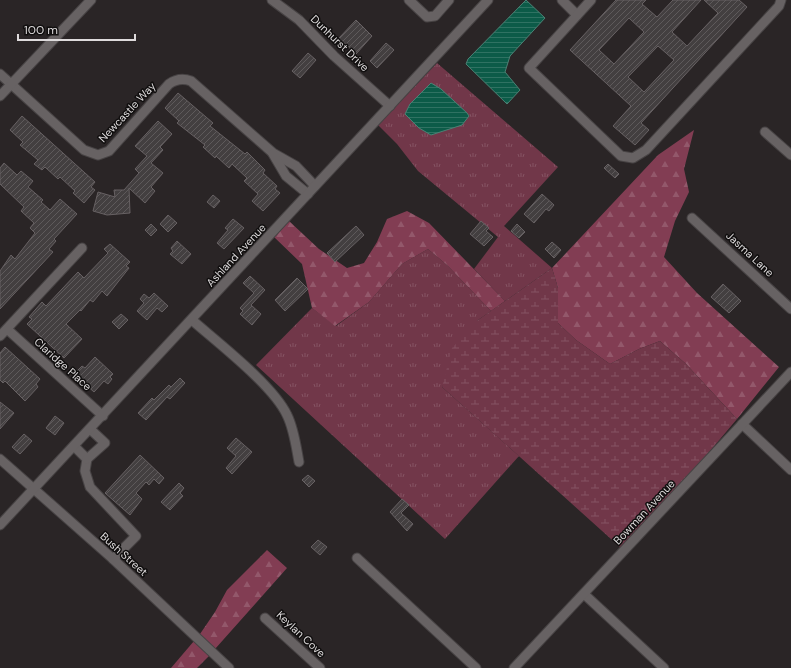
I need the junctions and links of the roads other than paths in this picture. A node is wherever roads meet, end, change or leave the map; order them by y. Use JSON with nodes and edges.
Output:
{"nodes":[{"id":1,"x":91,"y":0,"type":"edge"},
{"id":2,"x":272,"y":0,"type":"edge"},
{"id":3,"x":449,"y":0,"type":"edge"},
{"id":4,"x":488,"y":0,"type":"edge"},
{"id":5,"x":562,"y":0,"type":"edge"},
{"id":6,"x":590,"y":0,"type":"edge"},
{"id":7,"x":781,"y":0,"type":"edge"},
{"id":8,"x":415,"y":2,"type":"edge"},
{"id":9,"x":577,"y":15,"type":"junction"},
{"id":10,"x":0,"y":74,"type":"edge"},
{"id":11,"x":11,"y":84,"type":"junction"},
{"id":12,"x":0,"y":96,"type":"edge"},
{"id":13,"x":390,"y":106,"type":"junction"},
{"id":14,"x":765,"y":132,"type":"dead end"},
{"id":15,"x":273,"y":153,"type":"junction"},
{"id":16,"x":791,"y":155,"type":"edge"},
{"id":17,"x":316,"y":186,"type":"junction"},
{"id":18,"x":308,"y":194,"type":"junction"},
{"id":19,"x":692,"y":218,"type":"dead end"},
{"id":20,"x":82,"y":248,"type":"dead end"},
{"id":21,"x":791,"y":309,"type":"edge"},
{"id":22,"x":192,"y":320,"type":"junction"},
{"id":23,"x":7,"y":329,"type":"junction"},
{"id":24,"x":0,"y":336,"type":"edge"},
{"id":25,"x":791,"y":372,"type":"edge"},
{"id":26,"x":102,"y":416,"type":"junction"},
{"id":27,"x":742,"y":424,"type":"junction"},
{"id":28,"x":90,"y":429,"type":"junction"},
{"id":29,"x":74,"y":446,"type":"junction"},
{"id":30,"x":87,"y":459,"type":"junction"},
{"id":31,"x":0,"y":460,"type":"edge"},
{"id":32,"x":299,"y":462,"type":"dead end"},
{"id":33,"x":791,"y":470,"type":"edge"},
{"id":34,"x":33,"y":489,"type":"junction"},
{"id":35,"x":0,"y":525,"type":"edge"},
{"id":36,"x":357,"y":558,"type":"dead end"},
{"id":37,"x":113,"y":559,"type":"junction"},
{"id":38,"x":584,"y":594,"type":"junction"},
{"id":39,"x":265,"y":618,"type":"dead end"},
{"id":40,"x":229,"y":668,"type":"edge"},
{"id":41,"x":320,"y":668,"type":"edge"},
{"id":42,"x":476,"y":668,"type":"edge"},
{"id":43,"x":514,"y":668,"type":"edge"},
{"id":44,"x":664,"y":668,"type":"edge"}],
"edges":[{"from":1,"to":11,"type":"street"},
{"from":2,"to":13,"type":"street","name":"Dunhurst Drive"},
{"from":3,"to":8,"type":"street"},
{"from":4,"to":13,"type":"street","name":"Ashland Avenue"},
{"from":5,"to":9,"type":"street"},
{"from":6,"to":9,"type":"street"},
{"from":7,"to":9,"type":"street"},
{"from":10,"to":11,"type":"street","name":"Newcastle Way"},
{"from":11,"to":12,"type":"street"},
{"from":11,"to":15,"type":"street","name":"Newcastle Way"},
{"from":13,"to":17,"type":"street","name":"Ashland Avenue"},
{"from":14,"to":16,"type":"street"},
{"from":15,"to":17,"type":"street","name":"Newcastle Way"},
{"from":15,"to":18,"type":"street","name":"Newcastle Way"},
{"from":17,"to":18,"type":"street","name":"Ashland Avenue"},
{"from":18,"to":22,"type":"street","name":"Ashland Avenue"},
{"from":19,"to":21,"type":"street","name":"Jasma Lane"},
{"from":20,"to":23,"type":"street"},
{"from":22,"to":26,"type":"street","name":"Ashland Avenue"},
{"from":22,"to":32,"type":"street"},
{"from":23,"to":24,"type":"street"},
{"from":23,"to":26,"type":"street","name":"Claridge Place"},
{"from":25,"to":27,"type":"street","name":"Bowman Avenue"},
{"from":26,"to":28,"type":"street","name":"Ashland Avenue"},
{"from":27,"to":33,"type":"street"},
{"from":27,"to":38,"type":"street","name":"Bowman Avenue"},
{"from":28,"to":29,"type":"street","name":"Ashland Avenue"},
{"from":28,"to":30,"type":"street"},
{"from":29,"to":30,"type":"street"},
{"from":29,"to":34,"type":"street","name":"Ashland Avenue"},
{"from":30,"to":37,"type":"street"},
{"from":31,"to":34,"type":"street","name":"Bush Street"},
{"from":34,"to":35,"type":"street","name":"Ashland Avenue"},
{"from":34,"to":37,"type":"street","name":"Bush Street"},
{"from":36,"to":42,"type":"street"},
{"from":37,"to":40,"type":"street","name":"Bush Street"},
{"from":38,"to":43,"type":"street","name":"Bowman Avenue"},
{"from":38,"to":44,"type":"street"},
{"from":39,"to":41,"type":"street","name":"Keylan Cove"}]}
